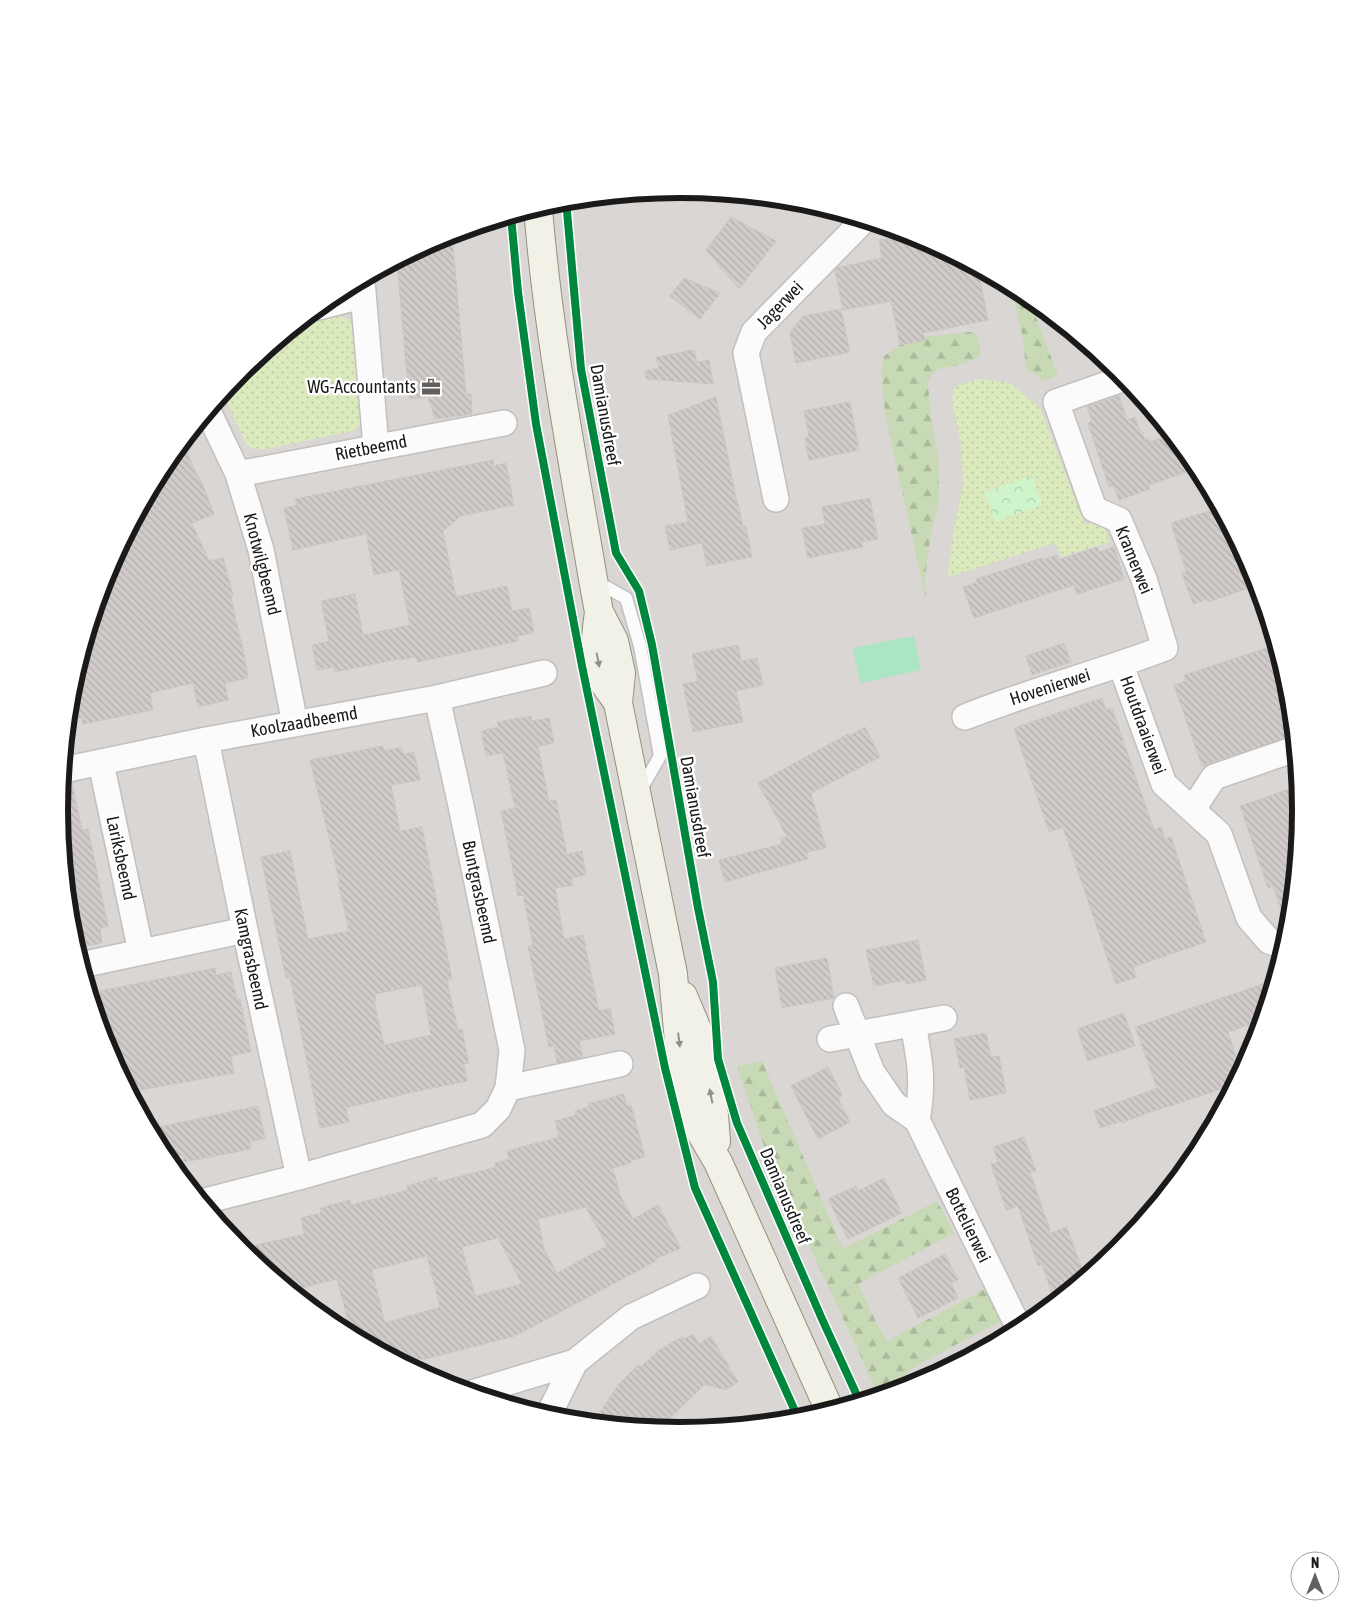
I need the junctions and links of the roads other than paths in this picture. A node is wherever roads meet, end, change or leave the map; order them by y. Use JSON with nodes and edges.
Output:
{"nodes":[{"id":1,"x":539,"y":215,"type":"edge"},
{"id":2,"x":859,"y":225,"type":"edge"},
{"id":3,"x":362,"y":288,"type":"edge"},
{"id":4,"x":1116,"y":380,"type":"edge"},
{"id":5,"x":211,"y":417,"type":"edge"},
{"id":6,"x":504,"y":423,"type":"dead end"},
{"id":7,"x":376,"y":447,"type":"junction"},
{"id":8,"x":238,"y":474,"type":"junction"},
{"id":9,"x":776,"y":499,"type":"dead end"},
{"id":10,"x":593,"y":580,"type":"junction"},
{"id":11,"x":1164,"y":648,"type":"joint"},
{"id":12,"x":1121,"y":664,"type":"junction"},
{"id":13,"x":544,"y":673,"type":"dead end"},
{"id":14,"x":437,"y":698,"type":"junction"},
{"id":15,"x":965,"y":717,"type":"dead end"},
{"id":16,"x":296,"y":724,"type":"junction"},
{"id":17,"x":206,"y":740,"type":"junction"},
{"id":18,"x":1289,"y":751,"type":"edge"},
{"id":19,"x":101,"y":763,"type":"junction"},
{"id":20,"x":69,"y":769,"type":"edge"},
{"id":21,"x":637,"y":796,"type":"junction"},
{"id":22,"x":1193,"y":809,"type":"junction"},
{"id":23,"x":245,"y":930,"type":"junction"},
{"id":24,"x":1278,"y":944,"type":"edge"},
{"id":25,"x":141,"y":952,"type":"junction"},
{"id":26,"x":87,"y":964,"type":"edge"},
{"id":27,"x":846,"y":1006,"type":"dead end"},
{"id":28,"x":944,"y":1018,"type":"dead end"},
{"id":29,"x":914,"y":1024,"type":"junction"},
{"id":30,"x":858,"y":1033,"type":"junction"},
{"id":31,"x":830,"y":1039,"type":"dead end"},
{"id":32,"x":620,"y":1064,"type":"dead end"},
{"id":33,"x":508,"y":1088,"type":"junction"},
{"id":34,"x":917,"y":1120,"type":"junction"},
{"id":35,"x":299,"y":1177,"type":"junction"},
{"id":36,"x":208,"y":1200,"type":"edge"},
{"id":37,"x":697,"y":1286,"type":"dead end"},
{"id":38,"x":1016,"y":1322,"type":"edge"},
{"id":39,"x":575,"y":1362,"type":"junction"},
{"id":40,"x":483,"y":1390,"type":"edge"},
{"id":41,"x":827,"y":1405,"type":"edge"},
{"id":42,"x":552,"y":1409,"type":"edge"}],
"edges":[{"from":1,"to":10,"type":"street"},
{"from":2,"to":9,"type":"street","name":"Jagerwei"},
{"from":3,"to":7,"type":"street"},
{"from":4,"to":11,"type":"street","name":"Kramerwei"},
{"from":5,"to":8,"type":"street","name":"Knotwilgbeemd"},
{"from":6,"to":7,"type":"street","name":"Rietbeemd"},
{"from":7,"to":8,"type":"street","name":"Rietbeemd"},
{"from":8,"to":16,"type":"street","name":"Knotwilgbeemd"},
{"from":10,"to":21,"type":"street"},
{"from":10,"to":21,"type":"lane","name":"Damianusdreef"},
{"from":11,"to":12,"type":"street","name":"Hovenierwei"},
{"from":12,"to":15,"type":"street","name":"Hovenierwei"},
{"from":12,"to":22,"type":"street","name":"Houtdraaierwei"},
{"from":13,"to":14,"type":"street","name":"Koolzaadbeemd"},
{"from":14,"to":16,"type":"street","name":"Koolzaadbeemd"},
{"from":14,"to":33,"type":"street","name":"Buntgrasbeemd"},
{"from":16,"to":17,"type":"street","name":"Koolzaadbeemd"},
{"from":17,"to":19,"type":"street","name":"Koolzaadbeemd"},
{"from":17,"to":23,"type":"street","name":"Kamgrasbeemd"},
{"from":18,"to":22,"type":"street"},
{"from":19,"to":20,"type":"street","name":"Koolzaadbeemd"},
{"from":19,"to":25,"type":"street","name":"Lariksbeemd"},
{"from":21,"to":41,"type":"street"},
{"from":22,"to":24,"type":"street","name":"Houtdraaierwei"},
{"from":23,"to":25,"type":"street"},
{"from":23,"to":35,"type":"street","name":"Kamgrasbeemd"},
{"from":25,"to":26,"type":"street"},
{"from":27,"to":30,"type":"street","name":"Bottelierwei"},
{"from":28,"to":29,"type":"street"},
{"from":29,"to":30,"type":"street"},
{"from":29,"to":34,"type":"street"},
{"from":30,"to":31,"type":"street"},
{"from":30,"to":34,"type":"street","name":"Bottelierwei"},
{"from":32,"to":33,"type":"street"},
{"from":33,"to":35,"type":"street","name":"Buntgrasbeemd"},
{"from":34,"to":38,"type":"street","name":"Bottelierwei"},
{"from":35,"to":36,"type":"street","name":"Buntgrasbeemd"},
{"from":37,"to":39,"type":"street"},
{"from":39,"to":40,"type":"street"},
{"from":39,"to":42,"type":"street"}]}
